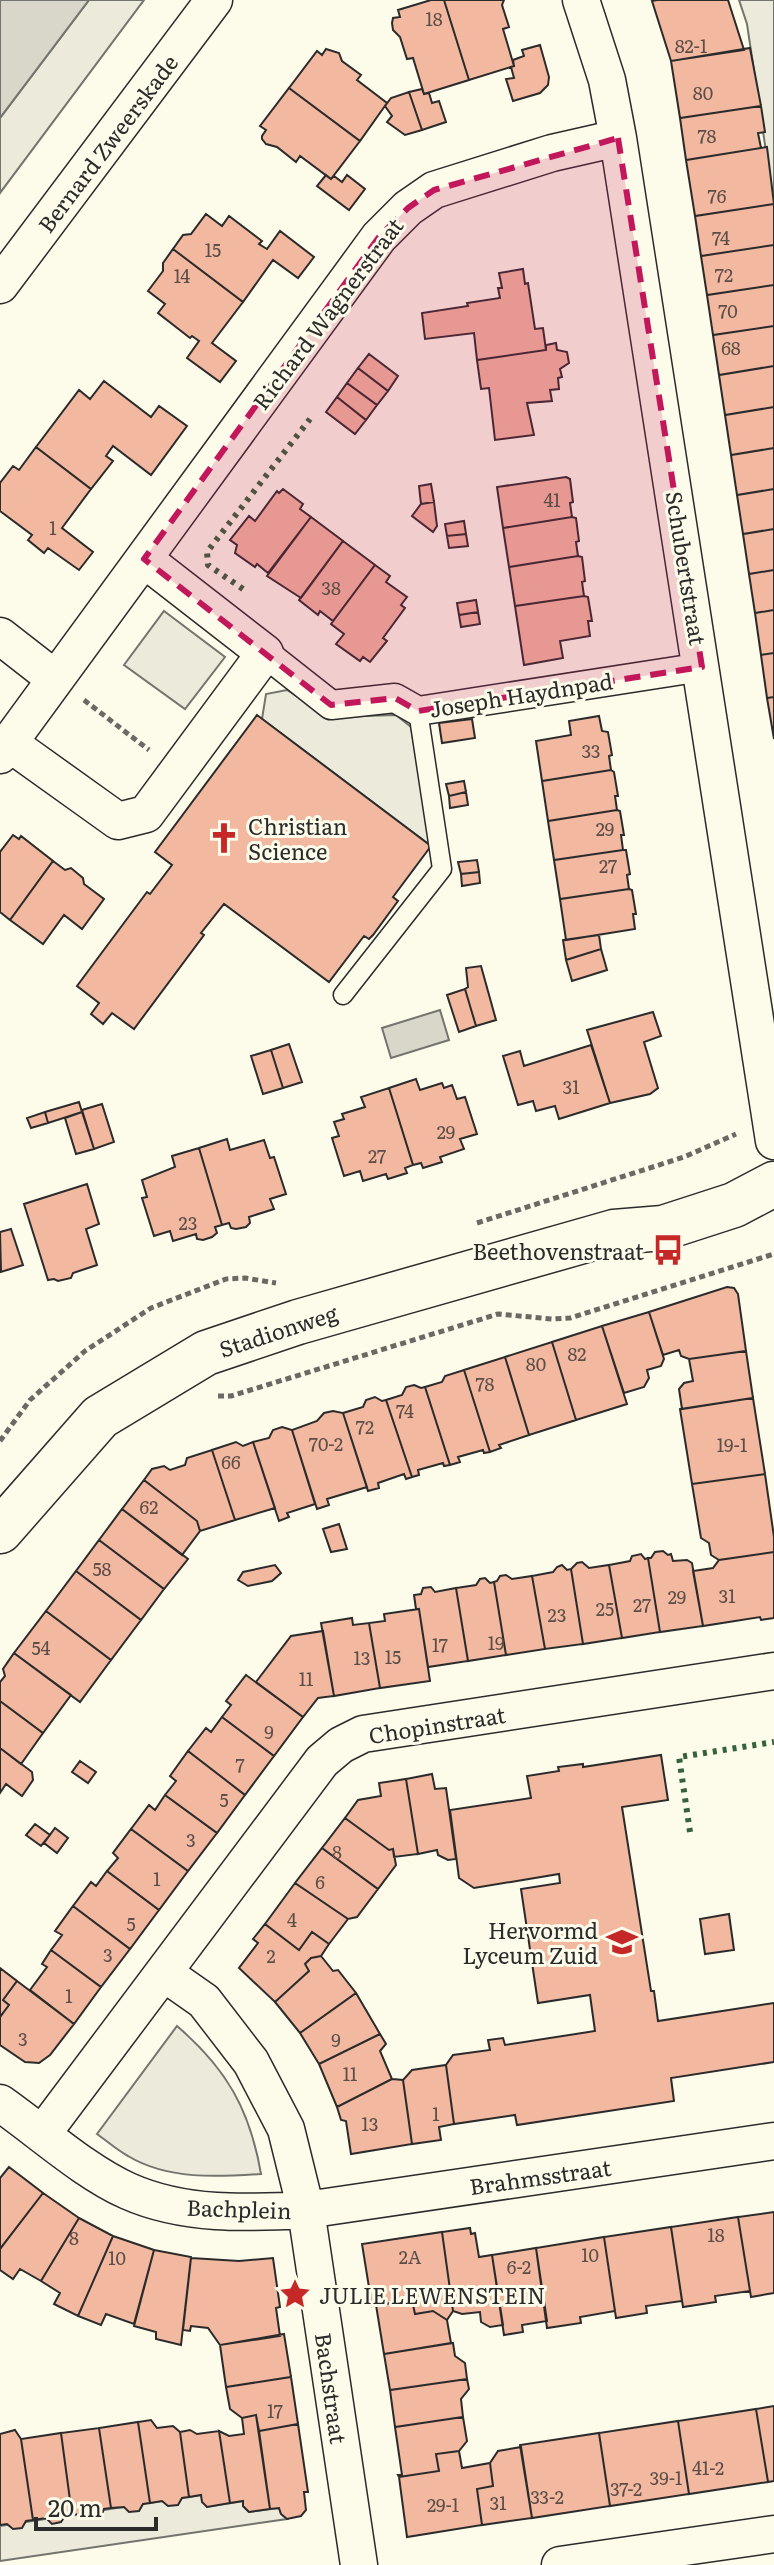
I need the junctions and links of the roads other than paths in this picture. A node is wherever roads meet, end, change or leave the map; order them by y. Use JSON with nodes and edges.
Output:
{"nodes":[{"id":1,"x":214,"y":0,"type":"edge"},
{"id":2,"x":581,"y":0,"type":"edge"},
{"id":3,"x":618,"y":138,"type":"junction"},
{"id":4,"x":0,"y":285,"type":"edge"},
{"id":5,"x":144,"y":559,"type":"junction"},
{"id":6,"x":0,"y":636,"type":"edge"},
{"id":7,"x":265,"y":653,"type":"junction"},
{"id":8,"x":702,"y":667,"type":"junction"},
{"id":9,"x":54,"y":678,"type":"junction"},
{"id":10,"x":418,"y":711,"type":"junction"},
{"id":11,"x":4,"y":749,"type":"edge"},
{"id":12,"x":343,"y":995,"type":"dead end"},
{"id":13,"x":774,"y":1141,"type":"edge"},
{"id":14,"x":774,"y":1183,"type":"edge"},
{"id":15,"x":1,"y":1529,"type":"edge"},
{"id":16,"x":774,"y":1671,"type":"edge"},
{"id":17,"x":164,"y":1973,"type":"junction"},
{"id":18,"x":0,"y":2103,"type":"edge"},
{"id":19,"x":43,"y":2133,"type":"junction"},
{"id":20,"x":774,"y":2141,"type":"edge"},
{"id":21,"x":306,"y":2210,"type":"junction"},
{"id":22,"x":774,"y":2534,"type":"edge"},
{"id":23,"x":359,"y":2565,"type":"edge"},
{"id":24,"x":560,"y":2565,"type":"edge"}],
"edges":[{"from":1,"to":4,"type":"street","name":"Bernard Zweerskade"},
{"from":2,"to":3,"type":"street","name":"Schubertstraat"},
{"from":3,"to":5,"type":"street","name":"Richard Wagnerstraat"},
{"from":3,"to":8,"type":"street","name":"Schubertstraat"},
{"from":5,"to":7,"type":"street"},
{"from":5,"to":9,"type":"street","name":"Richard Wagnerstraat"},
{"from":6,"to":9,"type":"street"},
{"from":7,"to":10,"type":"street","name":"Joseph Haydnpad"},
{"from":7,"to":11,"type":"street","name":"Richard Wagnerstraat"},
{"from":8,"to":10,"type":"street","name":"Joseph Haydnpad"},
{"from":8,"to":13,"type":"street","name":"Schubertstraat"},
{"from":9,"to":11,"type":"street","name":"Richard Wagnerstraat"},
{"from":10,"to":12,"type":"lane"},
{"from":14,"to":15,"type":"main road","name":"Stadionweg"},
{"from":16,"to":17,"type":"street","name":"Chopinstraat"},
{"from":17,"to":19,"type":"street"},
{"from":17,"to":21,"type":"street","name":"Bachplein"},
{"from":18,"to":19,"type":"street","name":"Bachplein"},
{"from":19,"to":21,"type":"street","name":"Bachplein"},
{"from":20,"to":21,"type":"street","name":"Brahmsstraat"},
{"from":21,"to":23,"type":"street","name":"Bachstraat"},
{"from":22,"to":24,"type":"street"}]}
